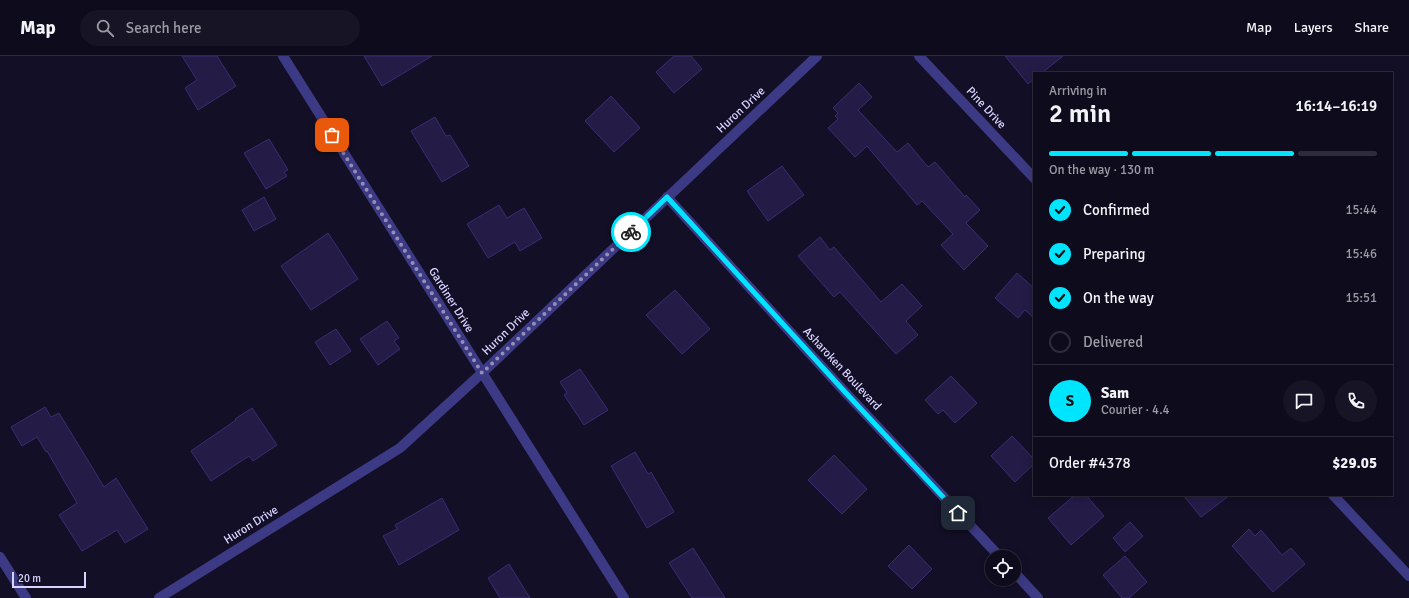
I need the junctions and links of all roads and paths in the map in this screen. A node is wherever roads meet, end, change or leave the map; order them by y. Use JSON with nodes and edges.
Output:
{"nodes":[{"id":1,"x":282,"y":56,"type":"edge"},
{"id":2,"x":817,"y":56,"type":"edge"},
{"id":3,"x":919,"y":56,"type":"edge"},
{"id":4,"x":1033,"y":177,"type":"edge"},
{"id":5,"x":667,"y":197,"type":"junction"},
{"id":6,"x":482,"y":373,"type":"junction"},
{"id":7,"x":1333,"y":496,"type":"edge"},
{"id":8,"x":993,"y":550,"type":"edge"},
{"id":9,"x":0,"y":557,"type":"edge"},
{"id":10,"x":1409,"y":576,"type":"edge"},
{"id":11,"x":1021,"y":580,"type":"edge"},
{"id":12,"x":26,"y":598,"type":"edge"},
{"id":13,"x":159,"y":598,"type":"edge"},
{"id":14,"x":624,"y":598,"type":"edge"},
{"id":15,"x":1038,"y":598,"type":"edge"}],
"edges":[{"from":1,"to":6,"type":"street","name":"Gardiner Drive"},
{"from":2,"to":5,"type":"street","name":"Huron Drive"},
{"from":3,"to":4,"type":"street","name":"Pine Drive"},
{"from":5,"to":6,"type":"street","name":"Huron Drive"},
{"from":5,"to":8,"type":"street","name":"Asharoken Boulevard"},
{"from":6,"to":13,"type":"street","name":"Huron Drive"},
{"from":6,"to":14,"type":"street","name":"Gardiner Drive"},
{"from":7,"to":10,"type":"street"},
{"from":9,"to":12,"type":"street"},
{"from":11,"to":15,"type":"street"}]}
